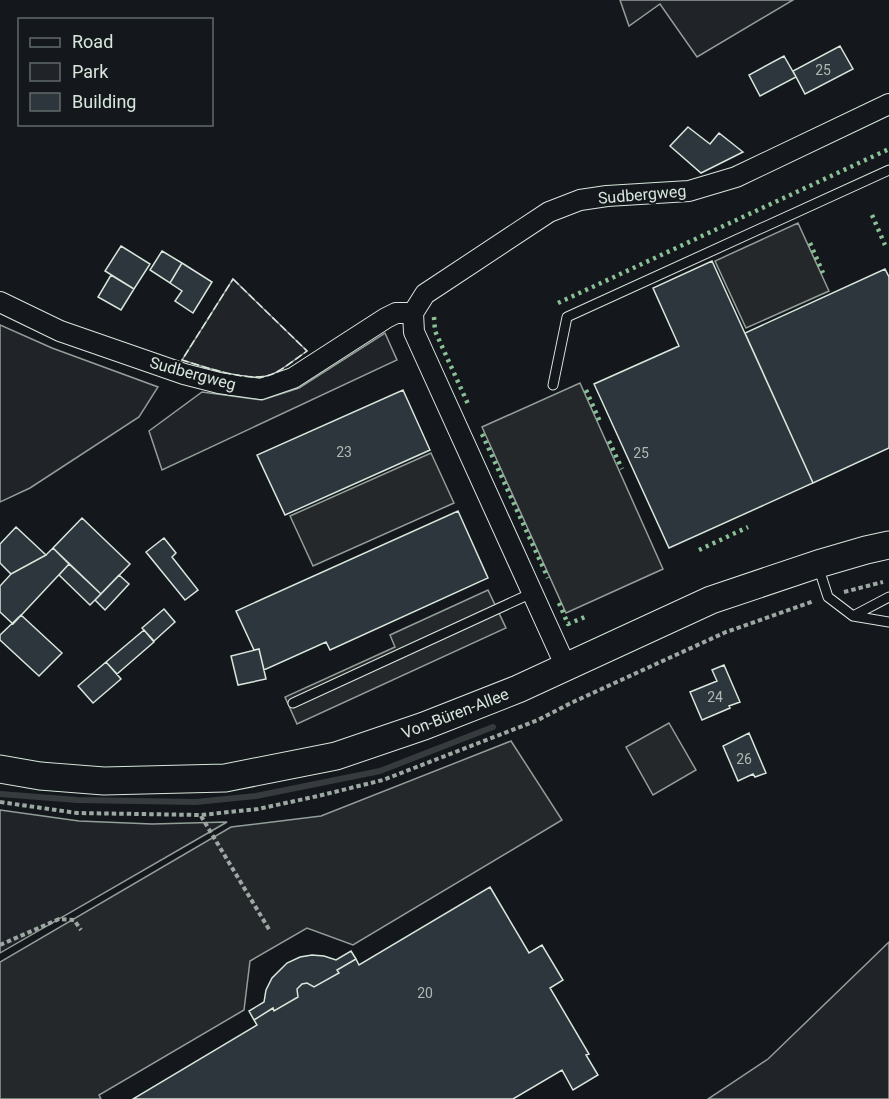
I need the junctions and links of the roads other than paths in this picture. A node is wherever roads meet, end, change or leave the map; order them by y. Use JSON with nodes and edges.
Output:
{"nodes":[{"id":1,"x":889,"y":104,"type":"edge"},
{"id":2,"x":889,"y":170,"type":"edge"},
{"id":3,"x":0,"y":302,"type":"edge"},
{"id":4,"x":413,"y":313,"type":"junction"},
{"id":5,"x":553,"y":384,"type":"dead end"},
{"id":6,"x":889,"y":545,"type":"edge"},
{"id":7,"x":818,"y":564,"type":"junction"},
{"id":8,"x":532,"y":593,"type":"junction"},
{"id":9,"x":889,"y":597,"type":"edge"},
{"id":10,"x":853,"y":616,"type":"junction"},
{"id":11,"x":889,"y":622,"type":"edge"},
{"id":12,"x":566,"y":667,"type":"junction"},
{"id":13,"x":292,"y":703,"type":"dead end"},
{"id":14,"x":0,"y":769,"type":"edge"}],
"edges":[{"from":1,"to":4,"type":"street","name":"Sudbergweg"},
{"from":2,"to":5,"type":"lane"},
{"from":3,"to":4,"type":"street","name":"Sudbergweg"},
{"from":4,"to":8,"type":"street"},
{"from":6,"to":7,"type":"street","name":"Von-Büren-Allee"},
{"from":7,"to":10,"type":"lane"},
{"from":7,"to":12,"type":"street","name":"Von-Büren-Allee"},
{"from":8,"to":12,"type":"street"},
{"from":8,"to":13,"type":"lane"},
{"from":9,"to":10,"type":"lane"},
{"from":10,"to":11,"type":"lane"},
{"from":12,"to":14,"type":"street","name":"Von-Büren-Allee"}]}
